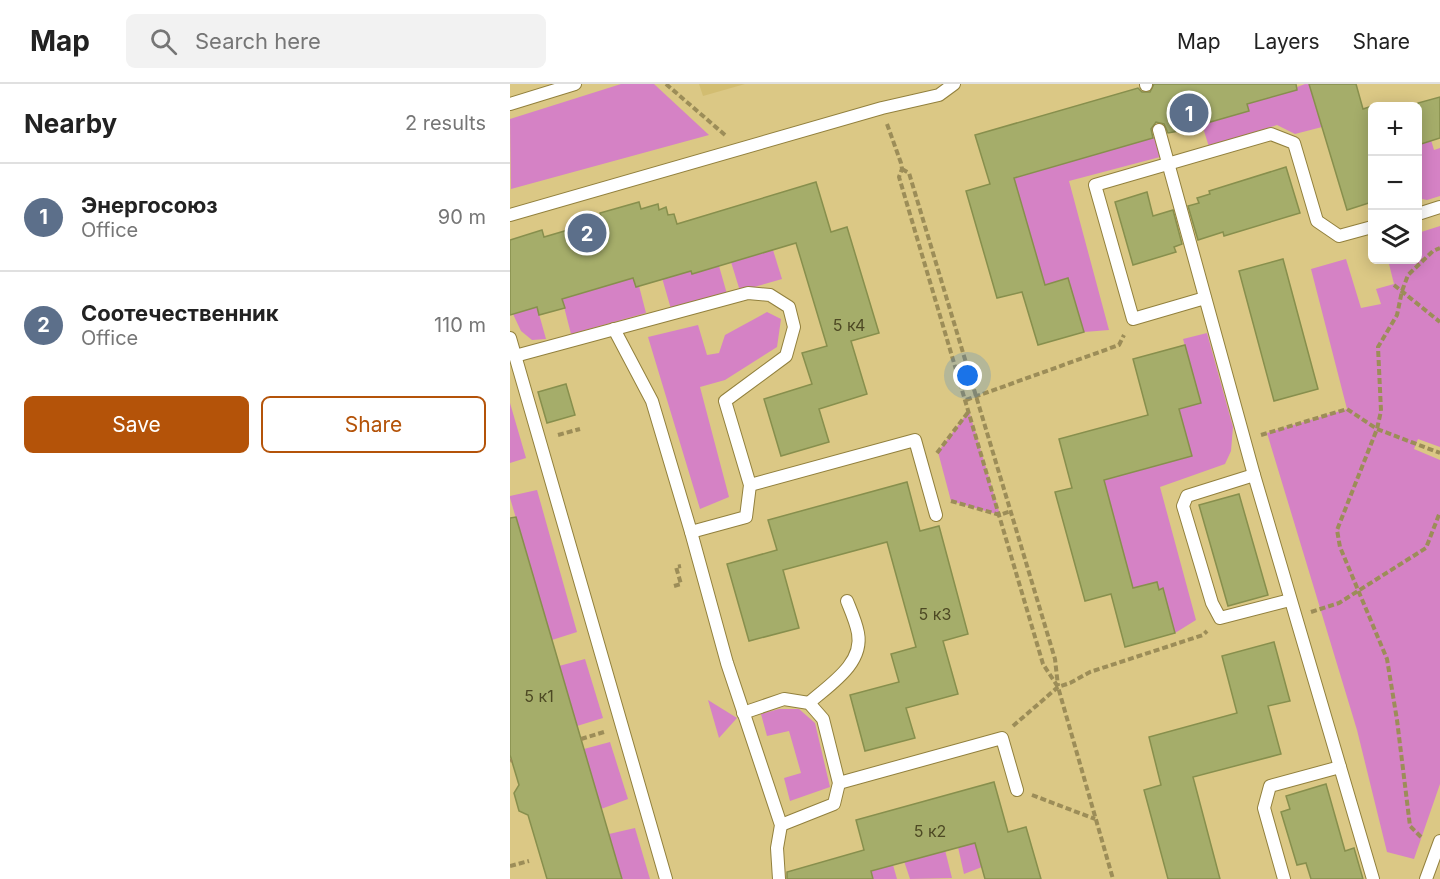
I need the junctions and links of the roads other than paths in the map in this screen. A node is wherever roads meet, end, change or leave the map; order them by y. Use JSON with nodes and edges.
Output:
{"nodes":[{"id":1,"x":575,"y":84,"type":"edge"},
{"id":2,"x":954,"y":84,"type":"edge"},
{"id":3,"x":510,"y":104,"type":"edge"},
{"id":4,"x":1159,"y":130,"type":"dead end"},
{"id":5,"x":1169,"y":163,"type":"junction"},
{"id":6,"x":1440,"y":207,"type":"edge"},
{"id":7,"x":1422,"y":213,"type":"edge"},
{"id":8,"x":510,"y":215,"type":"edge"},
{"id":9,"x":1368,"y":228,"type":"edge"},
{"id":10,"x":1205,"y":298,"type":"junction"},
{"id":11,"x":614,"y":329,"type":"junction"},
{"id":12,"x":510,"y":338,"type":"edge"},
{"id":13,"x":515,"y":356,"type":"junction"},
{"id":14,"x":1254,"y":475,"type":"junction"},
{"id":15,"x":750,"y":486,"type":"junction"},
{"id":16,"x":936,"y":514,"type":"dead end"},
{"id":17,"x":691,"y":532,"type":"junction"},
{"id":18,"x":1290,"y":600,"type":"junction"},
{"id":19,"x":848,"y":601,"type":"dead end"},
{"id":20,"x":809,"y":703,"type":"junction"},
{"id":21,"x":743,"y":713,"type":"junction"},
{"id":22,"x":1340,"y":766,"type":"junction"},
{"id":23,"x":839,"y":783,"type":"junction"},
{"id":24,"x":1017,"y":790,"type":"road end"},
{"id":25,"x":781,"y":825,"type":"junction"},
{"id":26,"x":1438,"y":847,"type":"edge"},
{"id":27,"x":666,"y":879,"type":"edge"},
{"id":28,"x":779,"y":879,"type":"edge"},
{"id":29,"x":1284,"y":879,"type":"edge"},
{"id":30,"x":1373,"y":879,"type":"edge"},
{"id":31,"x":1426,"y":879,"type":"edge"}],
"edges":[{"from":1,"to":3,"type":"lane"},
{"from":2,"to":8,"type":"lane"},
{"from":4,"to":5,"type":"lane"},
{"from":5,"to":9,"type":"lane"},
{"from":5,"to":10,"type":"lane"},
{"from":5,"to":10,"type":"lane"},
{"from":6,"to":7,"type":"lane"},
{"from":10,"to":14,"type":"lane"},
{"from":11,"to":13,"type":"lane"},
{"from":11,"to":15,"type":"lane"},
{"from":11,"to":17,"type":"lane"},
{"from":12,"to":13,"type":"lane"},
{"from":13,"to":27,"type":"lane"},
{"from":14,"to":18,"type":"lane"},
{"from":14,"to":18,"type":"lane"},
{"from":15,"to":16,"type":"lane"},
{"from":15,"to":17,"type":"lane"},
{"from":17,"to":21,"type":"lane"},
{"from":18,"to":22,"type":"lane"},
{"from":19,"to":20,"type":"lane"},
{"from":20,"to":21,"type":"lane"},
{"from":20,"to":23,"type":"lane"},
{"from":21,"to":25,"type":"lane"},
{"from":22,"to":29,"type":"lane"},
{"from":22,"to":30,"type":"lane"},
{"from":23,"to":24,"type":"lane"},
{"from":23,"to":25,"type":"lane"},
{"from":25,"to":28,"type":"lane"},
{"from":26,"to":31,"type":"lane"}]}
